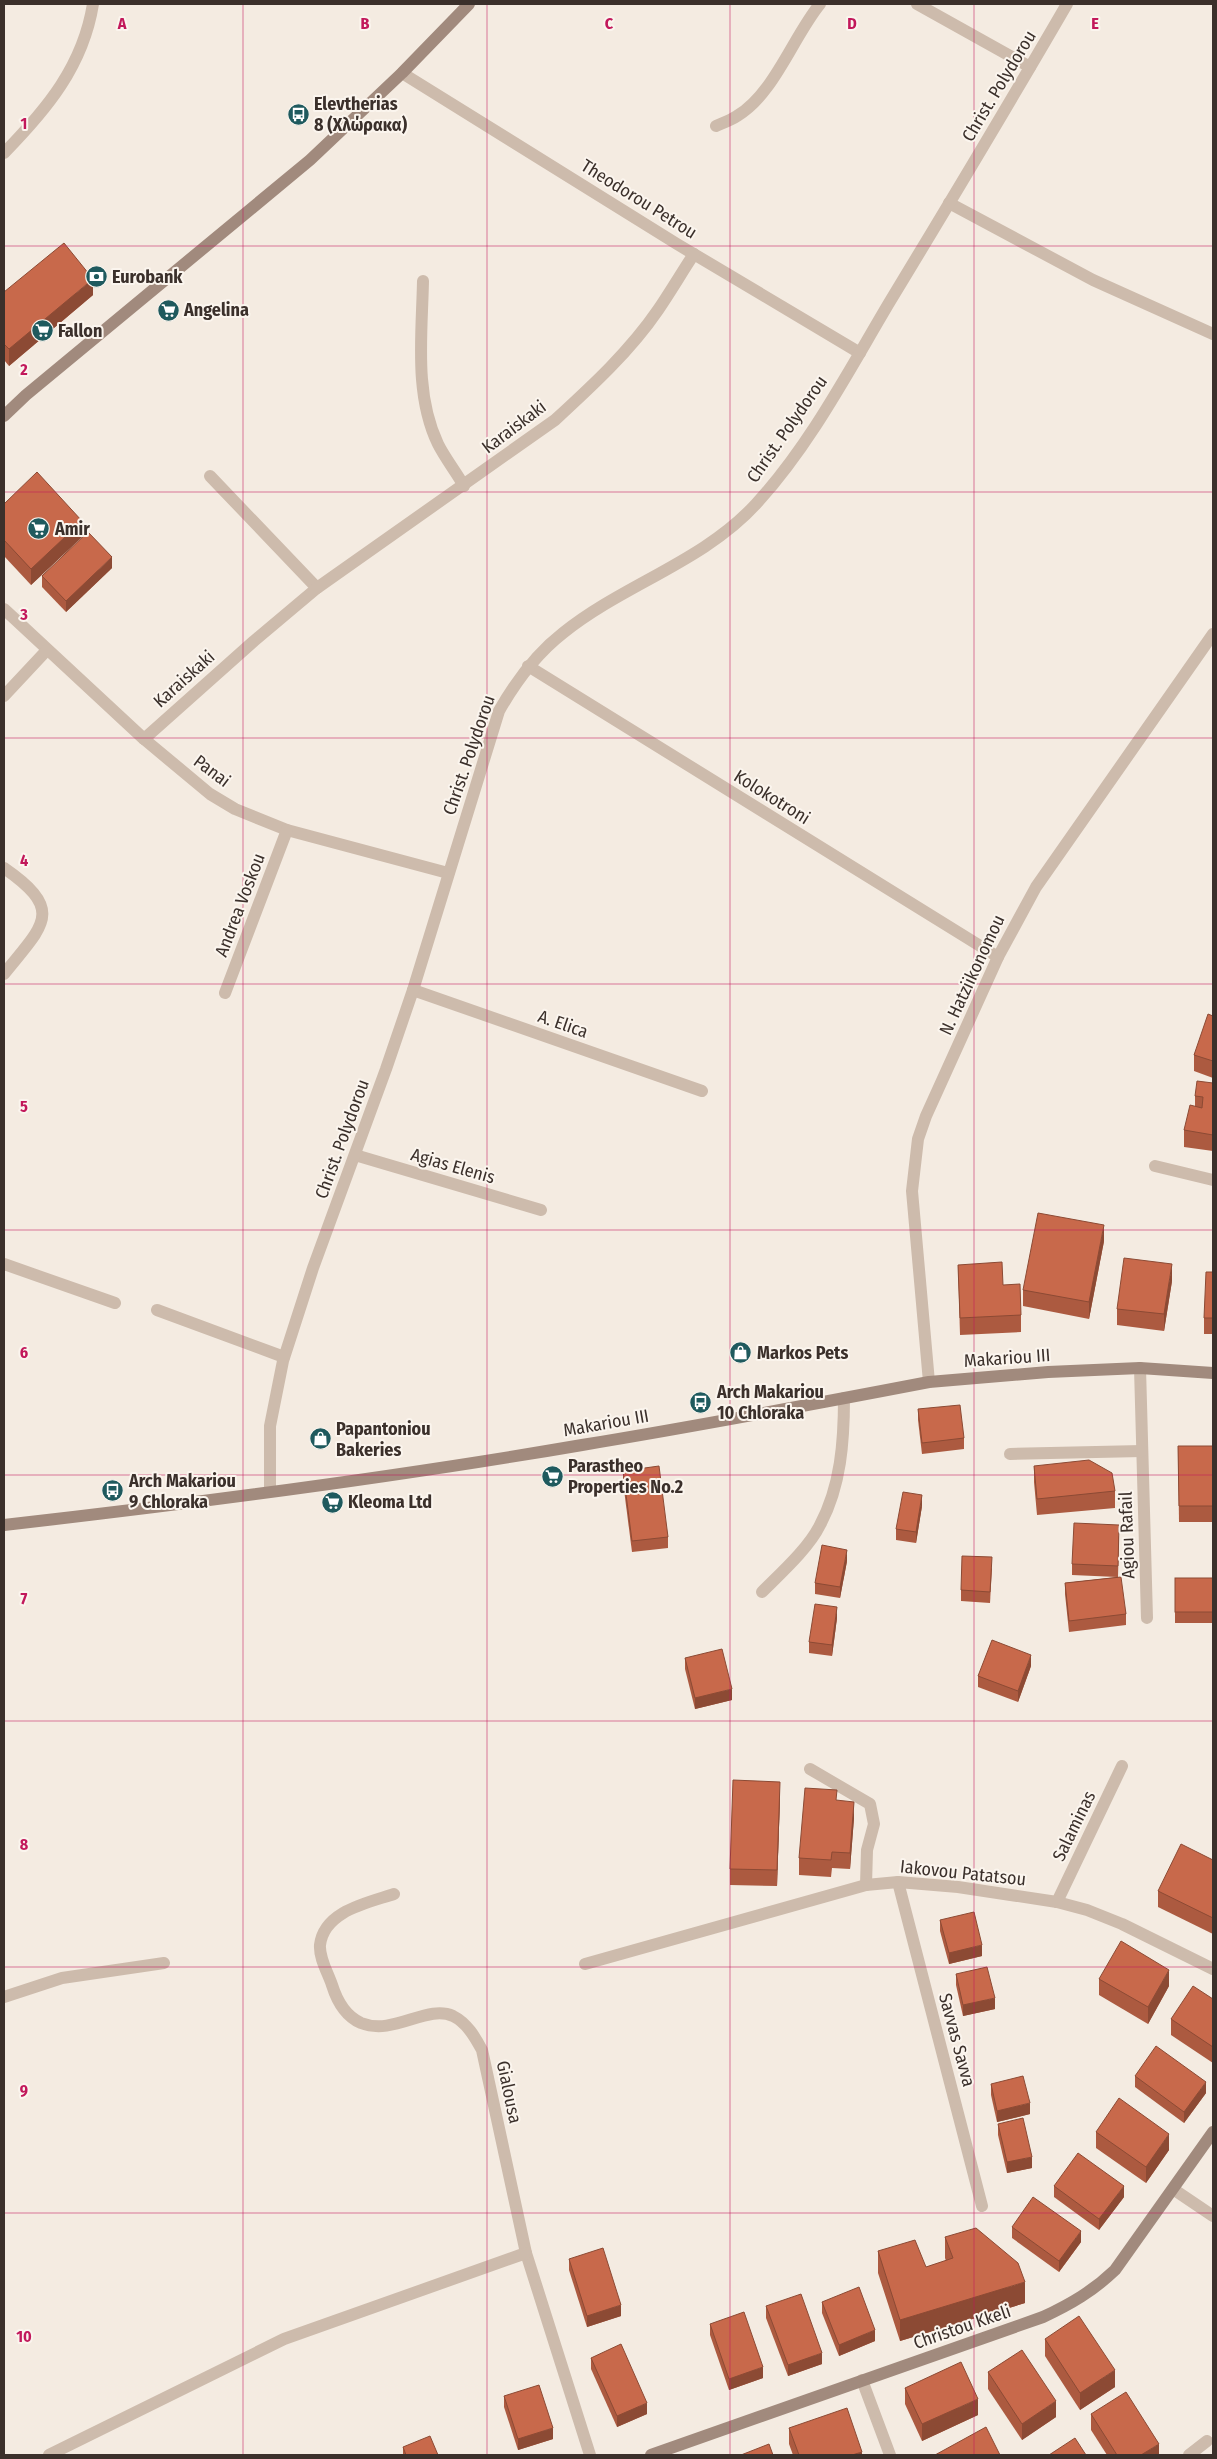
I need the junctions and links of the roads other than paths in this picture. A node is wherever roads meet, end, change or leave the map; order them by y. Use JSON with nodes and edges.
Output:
{"nodes":[{"id":1,"x":93,"y":4,"type":"edge"},
{"id":2,"x":820,"y":4,"type":"edge"},
{"id":3,"x":917,"y":4,"type":"edge"},
{"id":4,"x":1067,"y":4,"type":"edge"},
{"id":5,"x":464,"y":6,"type":"edge"},
{"id":6,"x":1030,"y":67,"type":"junction"},
{"id":7,"x":402,"y":73,"type":"junction"},
{"id":8,"x":716,"y":126,"type":"dead end"},
{"id":9,"x":4,"y":153,"type":"edge"},
{"id":10,"x":950,"y":203,"type":"junction"},
{"id":11,"x":694,"y":254,"type":"junction"},
{"id":12,"x":423,"y":281,"type":"dead end"},
{"id":13,"x":1213,"y":334,"type":"edge"},
{"id":14,"x":860,"y":353,"type":"junction"},
{"id":15,"x":4,"y":416,"type":"edge"},
{"id":16,"x":210,"y":476,"type":"dead end"},
{"id":17,"x":464,"y":486,"type":"junction"},
{"id":18,"x":317,"y":588,"type":"junction"},
{"id":19,"x":4,"y":609,"type":"edge"},
{"id":20,"x":1213,"y":634,"type":"edge"},
{"id":21,"x":48,"y":650,"type":"junction"},
{"id":22,"x":528,"y":666,"type":"junction"},
{"id":23,"x":4,"y":696,"type":"edge"},
{"id":24,"x":144,"y":739,"type":"junction"},
{"id":25,"x":287,"y":830,"type":"junction"},
{"id":26,"x":4,"y":868,"type":"edge"},
{"id":27,"x":448,"y":873,"type":"junction"},
{"id":28,"x":998,"y":956,"type":"junction"},
{"id":29,"x":4,"y":974,"type":"edge"},
{"id":30,"x":413,"y":990,"type":"junction"},
{"id":31,"x":225,"y":993,"type":"dead end"},
{"id":32,"x":702,"y":1091,"type":"dead end"},
{"id":33,"x":355,"y":1155,"type":"junction"},
{"id":34,"x":1155,"y":1166,"type":"dead end"},
{"id":35,"x":1213,"y":1180,"type":"edge"},
{"id":36,"x":541,"y":1210,"type":"dead end"},
{"id":37,"x":4,"y":1264,"type":"edge"},
{"id":38,"x":115,"y":1303,"type":"dead end"},
{"id":39,"x":157,"y":1310,"type":"dead end"},
{"id":40,"x":284,"y":1357,"type":"junction"},
{"id":41,"x":1140,"y":1368,"type":"junction"},
{"id":42,"x":1213,"y":1373,"type":"edge"},
{"id":43,"x":929,"y":1382,"type":"junction"},
{"id":44,"x":844,"y":1398,"type":"junction"},
{"id":45,"x":1142,"y":1451,"type":"junction"},
{"id":46,"x":1010,"y":1454,"type":"dead end"},
{"id":47,"x":270,"y":1491,"type":"junction"},
{"id":48,"x":4,"y":1524,"type":"edge"},
{"id":49,"x":762,"y":1592,"type":"dead end"},
{"id":50,"x":1147,"y":1618,"type":"dead end"},
{"id":51,"x":1122,"y":1766,"type":"dead end"},
{"id":52,"x":810,"y":1769,"type":"dead end"},
{"id":53,"x":898,"y":1882,"type":"junction"},
{"id":54,"x":866,"y":1885,"type":"junction"},
{"id":55,"x":394,"y":1894,"type":"dead end"},
{"id":56,"x":1057,"y":1902,"type":"junction"},
{"id":57,"x":164,"y":1962,"type":"dead end"},
{"id":58,"x":585,"y":1964,"type":"dead end"},
{"id":59,"x":1213,"y":1969,"type":"edge"},
{"id":60,"x":4,"y":1997,"type":"edge"},
{"id":61,"x":1213,"y":2132,"type":"edge"},
{"id":62,"x":1173,"y":2190,"type":"junction"},
{"id":63,"x":982,"y":2206,"type":"dead end"},
{"id":64,"x":1213,"y":2216,"type":"edge"},
{"id":65,"x":526,"y":2253,"type":"junction"},
{"id":66,"x":862,"y":2380,"type":"junction"},
{"id":67,"x":1207,"y":2441,"type":"dead end"},
{"id":68,"x":49,"y":2455,"type":"edge"},
{"id":69,"x":590,"y":2455,"type":"edge"},
{"id":70,"x":651,"y":2455,"type":"edge"},
{"id":71,"x":890,"y":2455,"type":"edge"},
{"id":72,"x":1189,"y":2455,"type":"edge"}],
"edges":[{"from":1,"to":9,"type":"street"},
{"from":2,"to":8,"type":"street"},
{"from":3,"to":6,"type":"street"},
{"from":4,"to":6,"type":"street","name":"Christ. Polydorou"},
{"from":5,"to":7,"type":"main road"},
{"from":6,"to":10,"type":"street","name":"Christ. Polydorou"},
{"from":7,"to":11,"type":"street","name":"Theodorou Petrou"},
{"from":7,"to":15,"type":"main road"},
{"from":10,"to":13,"type":"street"},
{"from":10,"to":14,"type":"street","name":"Christ. Polydorou"},
{"from":11,"to":14,"type":"street","name":"Theodorou Petrou"},
{"from":11,"to":17,"type":"street","name":"Karaiskaki"},
{"from":12,"to":17,"type":"street"},
{"from":14,"to":22,"type":"street","name":"Christ. Polydorou"},
{"from":16,"to":18,"type":"street"},
{"from":17,"to":18,"type":"street","name":"Karaiskaki"},
{"from":18,"to":24,"type":"street","name":"Karaiskaki"},
{"from":19,"to":21,"type":"street","name":"Panai"},
{"from":20,"to":28,"type":"street","name":"N. Hatziikonomou"},
{"from":21,"to":23,"type":"street"},
{"from":21,"to":24,"type":"street","name":"Panai"},
{"from":22,"to":27,"type":"street","name":"Christ. Polydorou"},
{"from":22,"to":28,"type":"street","name":"Kolokotroni"},
{"from":24,"to":25,"type":"street","name":"Panai"},
{"from":25,"to":27,"type":"street","name":"Panai"},
{"from":25,"to":31,"type":"street","name":"Andrea Voskou"},
{"from":26,"to":29,"type":"street"},
{"from":27,"to":30,"type":"street","name":"Christ. Polydorou"},
{"from":28,"to":43,"type":"street","name":"N. Hatziikonomou"},
{"from":30,"to":32,"type":"street","name":"A. Elica"},
{"from":30,"to":33,"type":"street","name":"Christ. Polydorou"},
{"from":33,"to":36,"type":"street","name":"Agias Elenis"},
{"from":33,"to":40,"type":"street","name":"Christ. Polydorou"},
{"from":34,"to":35,"type":"street"},
{"from":37,"to":38,"type":"street"},
{"from":39,"to":40,"type":"street"},
{"from":40,"to":47,"type":"street","name":"Christ. Polydorou"},
{"from":41,"to":42,"type":"main road","name":"Makariou III"},
{"from":41,"to":43,"type":"main road","name":"Makariou III"},
{"from":41,"to":45,"type":"street","name":"Agiou Rafail"},
{"from":43,"to":44,"type":"main road","name":"Makariou III"},
{"from":44,"to":47,"type":"main road","name":"Makariou III"},
{"from":44,"to":49,"type":"street"},
{"from":45,"to":46,"type":"street"},
{"from":45,"to":50,"type":"street","name":"Agiou Rafail"},
{"from":47,"to":48,"type":"main road","name":"Makariou III"},
{"from":51,"to":56,"type":"street","name":"Salaminas"},
{"from":52,"to":54,"type":"street"},
{"from":53,"to":54,"type":"street","name":"Iakovou Patatsou"},
{"from":53,"to":56,"type":"street","name":"Iakovou Patatsou"},
{"from":53,"to":63,"type":"street","name":"Savvas Savva"},
{"from":54,"to":58,"type":"street","name":"Iakovou Patatsou"},
{"from":55,"to":65,"type":"street","name":"Gialousa"},
{"from":56,"to":59,"type":"street","name":"Iakovou Patatsou"},
{"from":57,"to":60,"type":"street"},
{"from":61,"to":62,"type":"main road","name":"Christou Kkeli"},
{"from":62,"to":64,"type":"street"},
{"from":62,"to":66,"type":"main road","name":"Christou Kkeli"},
{"from":65,"to":68,"type":"street"},
{"from":65,"to":69,"type":"street","name":"Gialousa"},
{"from":66,"to":70,"type":"main road","name":"Christou Kkeli"},
{"from":66,"to":71,"type":"street"},
{"from":67,"to":72,"type":"street"}]}
